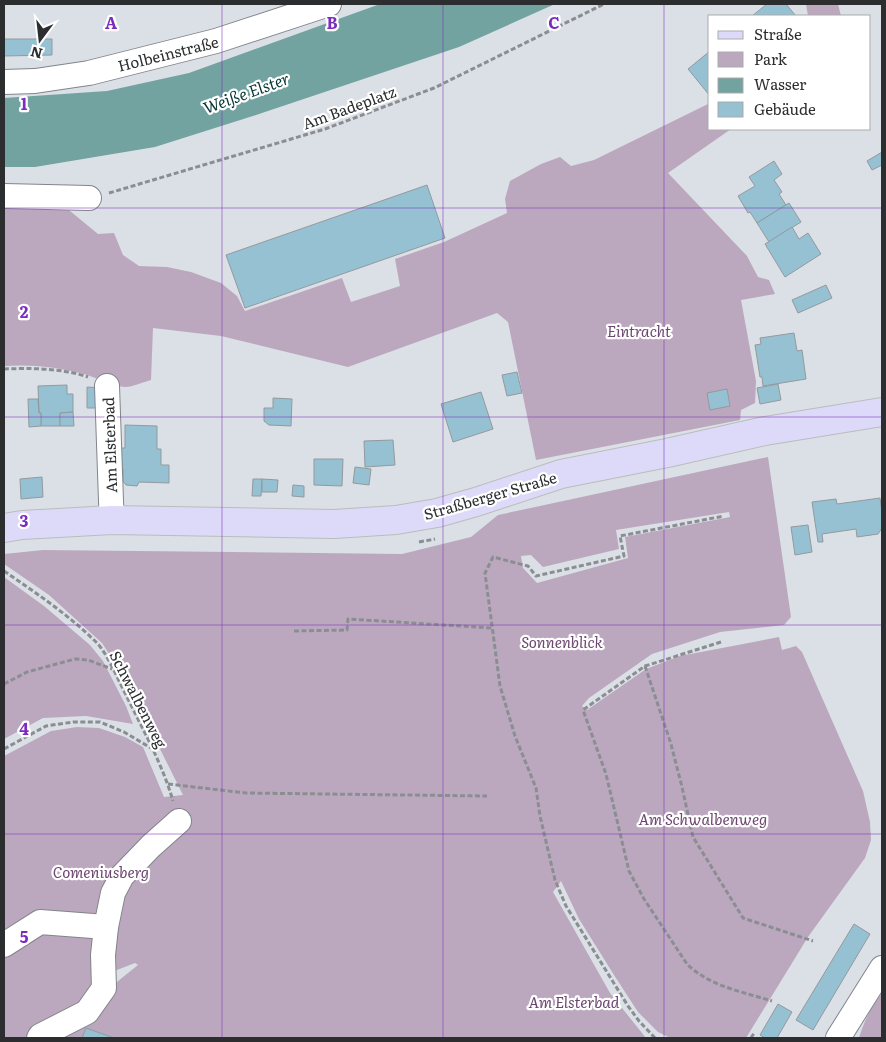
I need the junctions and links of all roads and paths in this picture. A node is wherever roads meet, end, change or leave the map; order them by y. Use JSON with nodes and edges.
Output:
{"nodes":[{"id":1,"x":329,"y":4,"type":"edge"},
{"id":2,"x":604,"y":4,"type":"edge"},
{"id":3,"x":4,"y":82,"type":"edge"},
{"id":4,"x":4,"y":196,"type":"edge"},
{"id":5,"x":89,"y":198,"type":"joint"},
{"id":6,"x":4,"y":369,"type":"edge"},
{"id":7,"x":107,"y":386,"type":"joint"},
{"id":8,"x":882,"y":412,"type":"edge"},
{"id":9,"x":724,"y":516,"type":"dead end"},
{"id":10,"x":112,"y":520,"type":"junction"},
{"id":11,"x":4,"y":528,"type":"edge"},
{"id":12,"x":4,"y":571,"type":"edge"},
{"id":13,"x":492,"y":628,"type":"junction"},
{"id":14,"x":294,"y":631,"type":"dead end"},
{"id":15,"x":721,"y":642,"type":"dead end"},
{"id":16,"x":645,"y":666,"type":"junction"},
{"id":17,"x":113,"y":669,"type":"junction"},
{"id":18,"x":4,"y":684,"type":"edge"},
{"id":19,"x":4,"y":749,"type":"edge"},
{"id":20,"x":152,"y":749,"type":"junction"},
{"id":21,"x":168,"y":784,"type":"junction"},
{"id":22,"x":487,"y":796,"type":"dead end"},
{"id":23,"x":179,"y":821,"type":"joint"},
{"id":24,"x":106,"y":927,"type":"junction"},
{"id":25,"x":813,"y":941,"type":"dead end"},
{"id":26,"x":4,"y":945,"type":"edge"},
{"id":27,"x":882,"y":968,"type":"edge"},
{"id":28,"x":772,"y":1001,"type":"dead end"},
{"id":29,"x":754,"y":1033,"type":"dead end"},
{"id":30,"x":39,"y":1038,"type":"edge"},
{"id":31,"x":655,"y":1038,"type":"edge"},
{"id":32,"x":751,"y":1038,"type":"edge"},
{"id":33,"x":838,"y":1038,"type":"edge"}],
"edges":[{"from":1,"to":3,"type":"street","name":"Holbeinstraße"},
{"from":2,"to":5,"type":"path","name":"Am Badeplatz"},
{"from":4,"to":5,"type":"street"},
{"from":6,"to":7,"type":"path","name":"Am Elsterbad"},
{"from":7,"to":10,"type":"street","name":"Am Elsterbad"},
{"from":8,"to":10,"type":"main road","name":"Straßberger Straße"},
{"from":9,"to":13,"type":"path"},
{"from":10,"to":11,"type":"main road","name":"Straßberger Straße"},
{"from":12,"to":17,"type":"path","name":"Schwalbenweg"},
{"from":13,"to":14,"type":"path"},
{"from":13,"to":31,"type":"path"},
{"from":15,"to":16,"type":"path"},
{"from":16,"to":25,"type":"path"},
{"from":16,"to":28,"type":"path"},
{"from":17,"to":18,"type":"path"},
{"from":17,"to":20,"type":"path","name":"Schwalbenweg"},
{"from":19,"to":20,"type":"path"},
{"from":20,"to":21,"type":"path","name":"Schwalbenweg"},
{"from":21,"to":22,"type":"path"},
{"from":21,"to":23,"type":"path","name":"Schwalbenweg"},
{"from":23,"to":24,"type":"street"},
{"from":24,"to":26,"type":"street"},
{"from":24,"to":30,"type":"street"},
{"from":27,"to":33,"type":"street"},
{"from":29,"to":32,"type":"path"}]}
